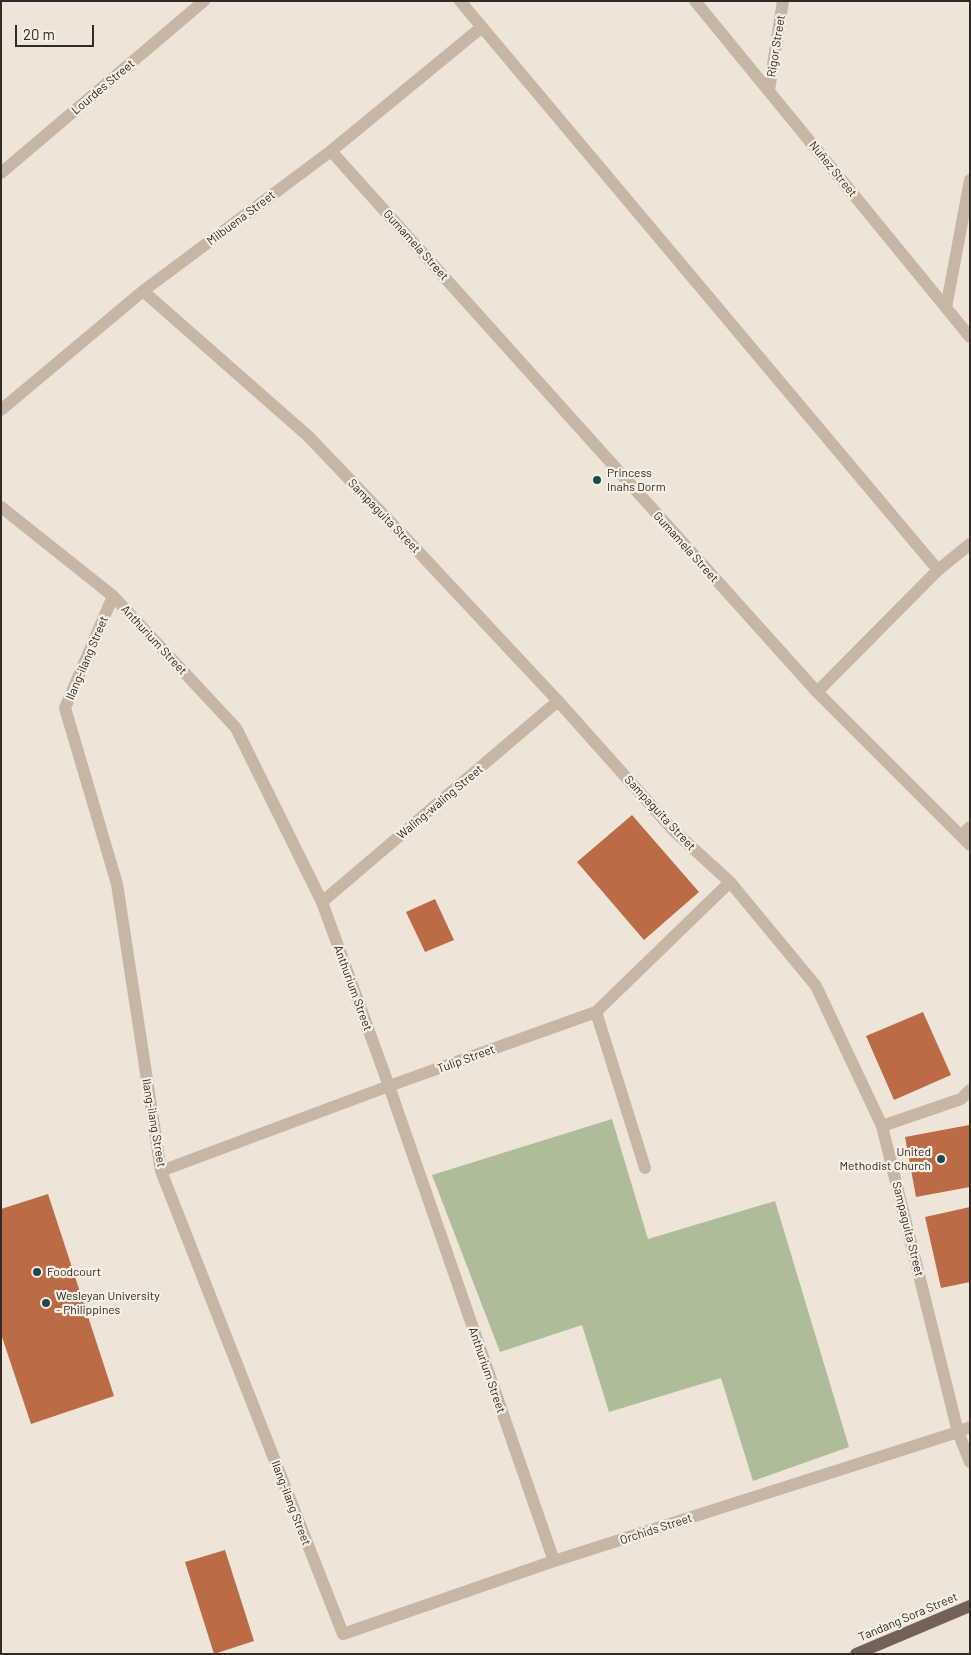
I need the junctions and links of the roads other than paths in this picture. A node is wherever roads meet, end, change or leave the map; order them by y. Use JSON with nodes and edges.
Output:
{"nodes":[{"id":1,"x":204,"y":1,"type":"edge"},
{"id":2,"x":460,"y":1,"type":"edge"},
{"id":3,"x":695,"y":1,"type":"edge"},
{"id":4,"x":783,"y":1,"type":"edge"},
{"id":5,"x":482,"y":27,"type":"junction"},
{"id":6,"x":769,"y":90,"type":"junction"},
{"id":7,"x":331,"y":151,"type":"junction"},
{"id":8,"x":1,"y":173,"type":"edge"},
{"id":9,"x":970,"y":180,"type":"edge"},
{"id":10,"x":143,"y":291,"type":"junction"},
{"id":11,"x":946,"y":308,"type":"junction"},
{"id":12,"x":970,"y":337,"type":"edge"},
{"id":13,"x":1,"y":410,"type":"edge"},
{"id":14,"x":1,"y":508,"type":"edge"},
{"id":15,"x":970,"y":544,"type":"edge"},
{"id":16,"x":938,"y":570,"type":"junction"},
{"id":17,"x":113,"y":596,"type":"junction"},
{"id":18,"x":817,"y":692,"type":"junction"},
{"id":19,"x":558,"y":701,"type":"junction"},
{"id":20,"x":970,"y":826,"type":"edge"},
{"id":21,"x":965,"y":841,"type":"edge"},
{"id":22,"x":730,"y":882,"type":"junction"},
{"id":23,"x":322,"y":902,"type":"junction"},
{"id":24,"x":596,"y":1012,"type":"junction"},
{"id":25,"x":389,"y":1086,"type":"junction"},
{"id":26,"x":970,"y":1090,"type":"edge"},
{"id":27,"x":882,"y":1126,"type":"junction"},
{"id":28,"x":645,"y":1168,"type":"dead end"},
{"id":29,"x":162,"y":1171,"type":"junction"},
{"id":30,"x":964,"y":1429,"type":"edge"},
{"id":31,"x":970,"y":1462,"type":"edge"},
{"id":32,"x":554,"y":1562,"type":"junction"},
{"id":33,"x":970,"y":1606,"type":"edge"},
{"id":34,"x":343,"y":1634,"type":"joint"},
{"id":35,"x":856,"y":1654,"type":"edge"}],
"edges":[{"from":1,"to":8,"type":"street","name":"Lourdes Street"},
{"from":2,"to":5,"type":"street"},
{"from":3,"to":6,"type":"street","name":"Nuñez Street"},
{"from":4,"to":6,"type":"street","name":"Rigor Street"},
{"from":5,"to":7,"type":"street","name":"Milbuena Street"},
{"from":5,"to":16,"type":"street"},
{"from":6,"to":11,"type":"street","name":"Nuñez Street"},
{"from":7,"to":10,"type":"street","name":"Milbuena Street"},
{"from":7,"to":18,"type":"street","name":"Gumamela Street"},
{"from":9,"to":11,"type":"street"},
{"from":10,"to":13,"type":"street","name":"Milbuena Street"},
{"from":10,"to":19,"type":"street","name":"Sampaguita Street"},
{"from":11,"to":12,"type":"street","name":"Nuñez Street"},
{"from":14,"to":17,"type":"street","name":"Anthurium Street"},
{"from":15,"to":16,"type":"street"},
{"from":16,"to":18,"type":"street"},
{"from":17,"to":23,"type":"street","name":"Anthurium Street"},
{"from":17,"to":29,"type":"street","name":"Ilang-ilang Street"},
{"from":18,"to":21,"type":"street","name":"Gumamela Street"},
{"from":19,"to":22,"type":"street","name":"Sampaguita Street"},
{"from":19,"to":23,"type":"street","name":"Waling-waling Street"},
{"from":20,"to":21,"type":"street"},
{"from":22,"to":24,"type":"street","name":"Tulip Street"},
{"from":22,"to":27,"type":"street","name":"Sampaguita Street"},
{"from":23,"to":25,"type":"street","name":"Anthurium Street"},
{"from":24,"to":25,"type":"street","name":"Tulip Street"},
{"from":24,"to":28,"type":"street"},
{"from":25,"to":29,"type":"street","name":"Tulip Street"},
{"from":25,"to":32,"type":"street","name":"Anthurium Street"},
{"from":26,"to":27,"type":"street"},
{"from":27,"to":30,"type":"street","name":"Sampaguita Street"},
{"from":29,"to":34,"type":"street","name":"Ilang-ilang Street"},
{"from":30,"to":31,"type":"street","name":"Sampaguita Street"},
{"from":30,"to":32,"type":"street","name":"Orchids Street"},
{"from":32,"to":34,"type":"street","name":"Orchids Street"},
{"from":33,"to":35,"type":"main road","name":"Tandang Sora Street"}]}
